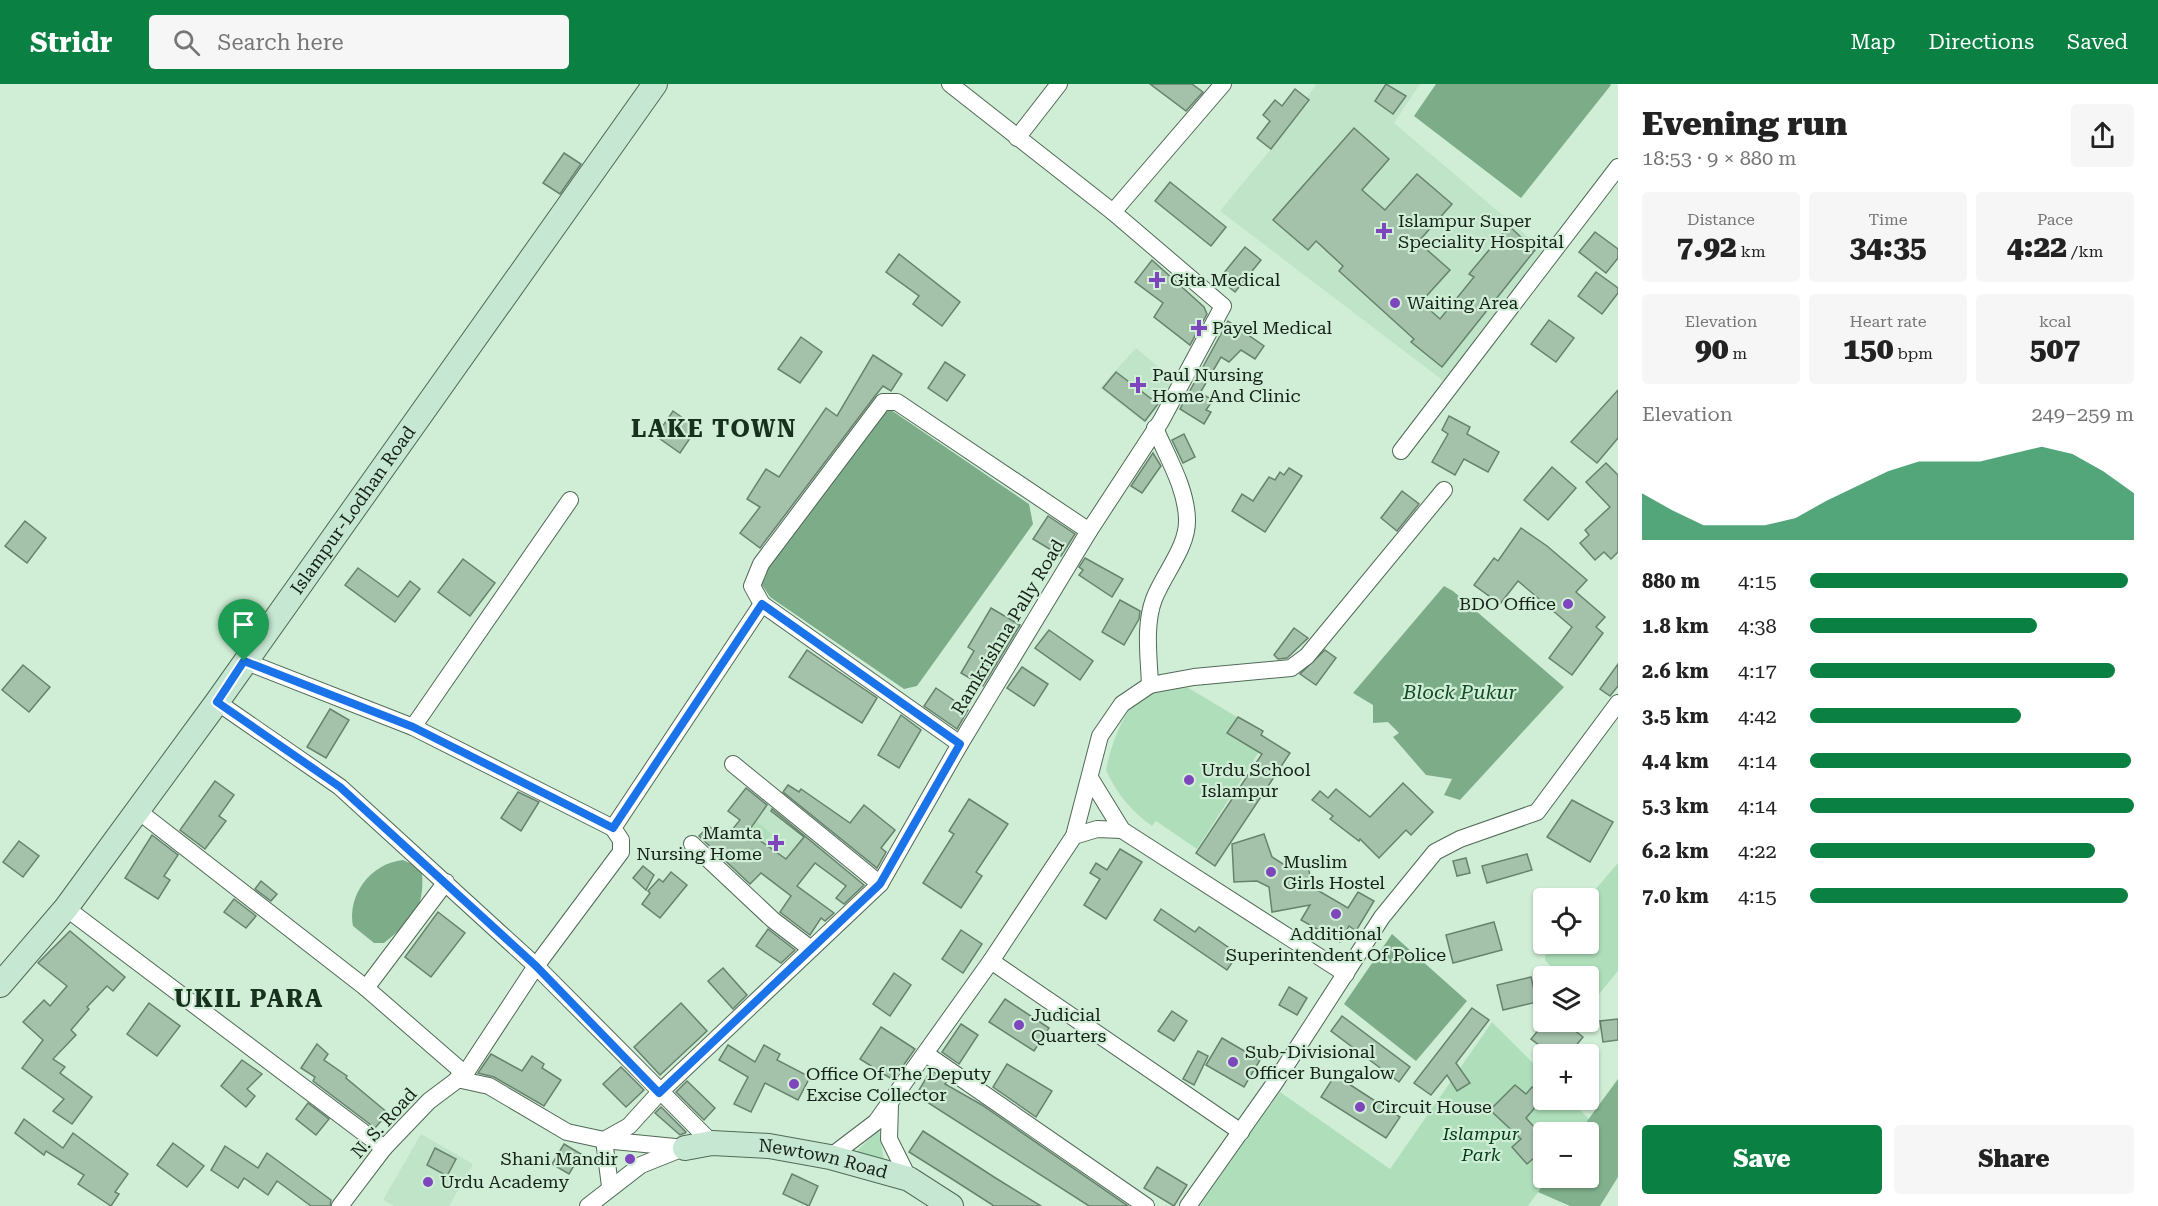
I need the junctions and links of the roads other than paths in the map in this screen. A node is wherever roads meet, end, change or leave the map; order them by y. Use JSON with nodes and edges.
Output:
{"nodes":[{"id":1,"x":655,"y":84,"type":"edge"},
{"id":2,"x":950,"y":84,"type":"edge"},
{"id":3,"x":1059,"y":84,"type":"edge"},
{"id":4,"x":1223,"y":84,"type":"edge"},
{"id":5,"x":1017,"y":138,"type":"junction"},
{"id":6,"x":1618,"y":167,"type":"edge"},
{"id":7,"x":1113,"y":212,"type":"junction"},
{"id":8,"x":1155,"y":428,"type":"junction"},
{"id":9,"x":1401,"y":451,"type":"dead end"},
{"id":10,"x":1444,"y":490,"type":"dead end"},
{"id":11,"x":570,"y":500,"type":"dead end"},
{"id":12,"x":1089,"y":531,"type":"junction"},
{"id":13,"x":762,"y":604,"type":"junction"},
{"id":14,"x":244,"y":661,"type":"junction"},
{"id":15,"x":1150,"y":686,"type":"junction"},
{"id":16,"x":217,"y":702,"type":"junction"},
{"id":17,"x":1618,"y":703,"type":"edge"},
{"id":18,"x":413,"y":727,"type":"junction"},
{"id":19,"x":960,"y":744,"type":"junction"},
{"id":20,"x":733,"y":765,"type":"dead end"},
{"id":21,"x":1090,"y":777,"type":"junction"},
{"id":22,"x":137,"y":810,"type":"junction"},
{"id":23,"x":613,"y":828,"type":"junction"},
{"id":24,"x":1122,"y":830,"type":"junction"},
{"id":25,"x":1074,"y":836,"type":"junction"},
{"id":26,"x":692,"y":844,"type":"dead end"},
{"id":27,"x":446,"y":882,"type":"junction"},
{"id":28,"x":880,"y":884,"type":"junction"},
{"id":29,"x":66,"y":908,"type":"junction"},
{"id":30,"x":811,"y":949,"type":"junction"},
{"id":31,"x":991,"y":961,"type":"junction"},
{"id":32,"x":536,"y":966,"type":"junction"},
{"id":33,"x":1346,"y":974,"type":"junction"},
{"id":34,"x":0,"y":985,"type":"edge"},
{"id":35,"x":366,"y":988,"type":"junction"},
{"id":36,"x":926,"y":1054,"type":"junction"},
{"id":37,"x":461,"y":1076,"type":"junction"},
{"id":38,"x":659,"y":1093,"type":"junction"},
{"id":39,"x":890,"y":1105,"type":"junction"},
{"id":40,"x":1241,"y":1132,"type":"junction"},
{"id":41,"x":604,"y":1140,"type":"junction"},
{"id":42,"x":711,"y":1143,"type":"junction"},
{"id":43,"x":384,"y":1148,"type":"junction"},
{"id":44,"x":685,"y":1148,"type":"junction"},
{"id":45,"x":830,"y":1157,"type":"junction"},
{"id":46,"x":909,"y":1179,"type":"junction"},
{"id":47,"x":610,"y":1186,"type":"junction"},
{"id":48,"x":340,"y":1206,"type":"edge"},
{"id":49,"x":588,"y":1206,"type":"edge"},
{"id":50,"x":951,"y":1206,"type":"edge"},
{"id":51,"x":1146,"y":1206,"type":"edge"},
{"id":52,"x":1188,"y":1206,"type":"edge"}],
"edges":[{"from":1,"to":14,"type":"main road","name":"Islampur-Lodhan Road"},
{"from":2,"to":5,"type":"street"},
{"from":3,"to":5,"type":"street"},
{"from":4,"to":7,"type":"street"},
{"from":5,"to":7,"type":"street"},
{"from":6,"to":9,"type":"street"},
{"from":7,"to":8,"type":"street","name":"Ramkrishna Pally Road"},
{"from":8,"to":12,"type":"street","name":"Ramkrishna Pally Road"},
{"from":8,"to":15,"type":"street"},
{"from":10,"to":15,"type":"street"},
{"from":11,"to":18,"type":"street"},
{"from":12,"to":13,"type":"street"},
{"from":12,"to":19,"type":"street","name":"Ramkrishna Pally Road"},
{"from":13,"to":19,"type":"street"},
{"from":13,"to":23,"type":"street"},
{"from":14,"to":16,"type":"main road","name":"Islampur-Lodhan Road"},
{"from":14,"to":18,"type":"street"},
{"from":15,"to":21,"type":"street"},
{"from":16,"to":22,"type":"main road","name":"Islampur-Lodhan Road"},
{"from":16,"to":27,"type":"street"},
{"from":17,"to":33,"type":"street"},
{"from":18,"to":23,"type":"street"},
{"from":19,"to":28,"type":"street","name":"Ramkrishna Pally Road"},
{"from":20,"to":28,"type":"street"},
{"from":21,"to":24,"type":"street"},
{"from":21,"to":25,"type":"street"},
{"from":22,"to":29,"type":"main road","name":"Islampur-Lodhan Road"},
{"from":22,"to":35,"type":"street"},
{"from":23,"to":32,"type":"street","name":"N. S. Road"},
{"from":24,"to":25,"type":"street"},
{"from":24,"to":33,"type":"street"},
{"from":25,"to":31,"type":"street"},
{"from":26,"to":30,"type":"street"},
{"from":27,"to":32,"type":"street"},
{"from":27,"to":35,"type":"street"},
{"from":28,"to":30,"type":"street","name":"Ramkrishna Pally Road"},
{"from":29,"to":34,"type":"main road","name":"Islampur-Lodhan Road"},
{"from":29,"to":43,"type":"street"},
{"from":30,"to":38,"type":"street","name":"Ramkrishna Pally Road"},
{"from":31,"to":36,"type":"street"},
{"from":31,"to":40,"type":"street"},
{"from":32,"to":37,"type":"street","name":"N. S. Road"},
{"from":32,"to":38,"type":"street"},
{"from":33,"to":40,"type":"street"},
{"from":35,"to":37,"type":"street"},
{"from":36,"to":39,"type":"street"},
{"from":36,"to":51,"type":"street"},
{"from":37,"to":41,"type":"street"},
{"from":37,"to":43,"type":"street","name":"N. S. Road"},
{"from":38,"to":41,"type":"street","name":"Ramkrishna Pally Road"},
{"from":38,"to":42,"type":"street"},
{"from":39,"to":45,"type":"street"},
{"from":39,"to":46,"type":"street"},
{"from":40,"to":52,"type":"street"},
{"from":41,"to":44,"type":"street"},
{"from":41,"to":47,"type":"street"},
{"from":42,"to":44,"type":"main road","name":"Newtown Road"},
{"from":42,"to":45,"type":"main road","name":"Newtown Road"},
{"from":43,"to":48,"type":"street","name":"N. S. Road"},
{"from":44,"to":47,"type":"street"},
{"from":45,"to":46,"type":"main road","name":"Newtown Road"},
{"from":46,"to":50,"type":"main road","name":"Newtown Road"},
{"from":47,"to":49,"type":"street"}]}
